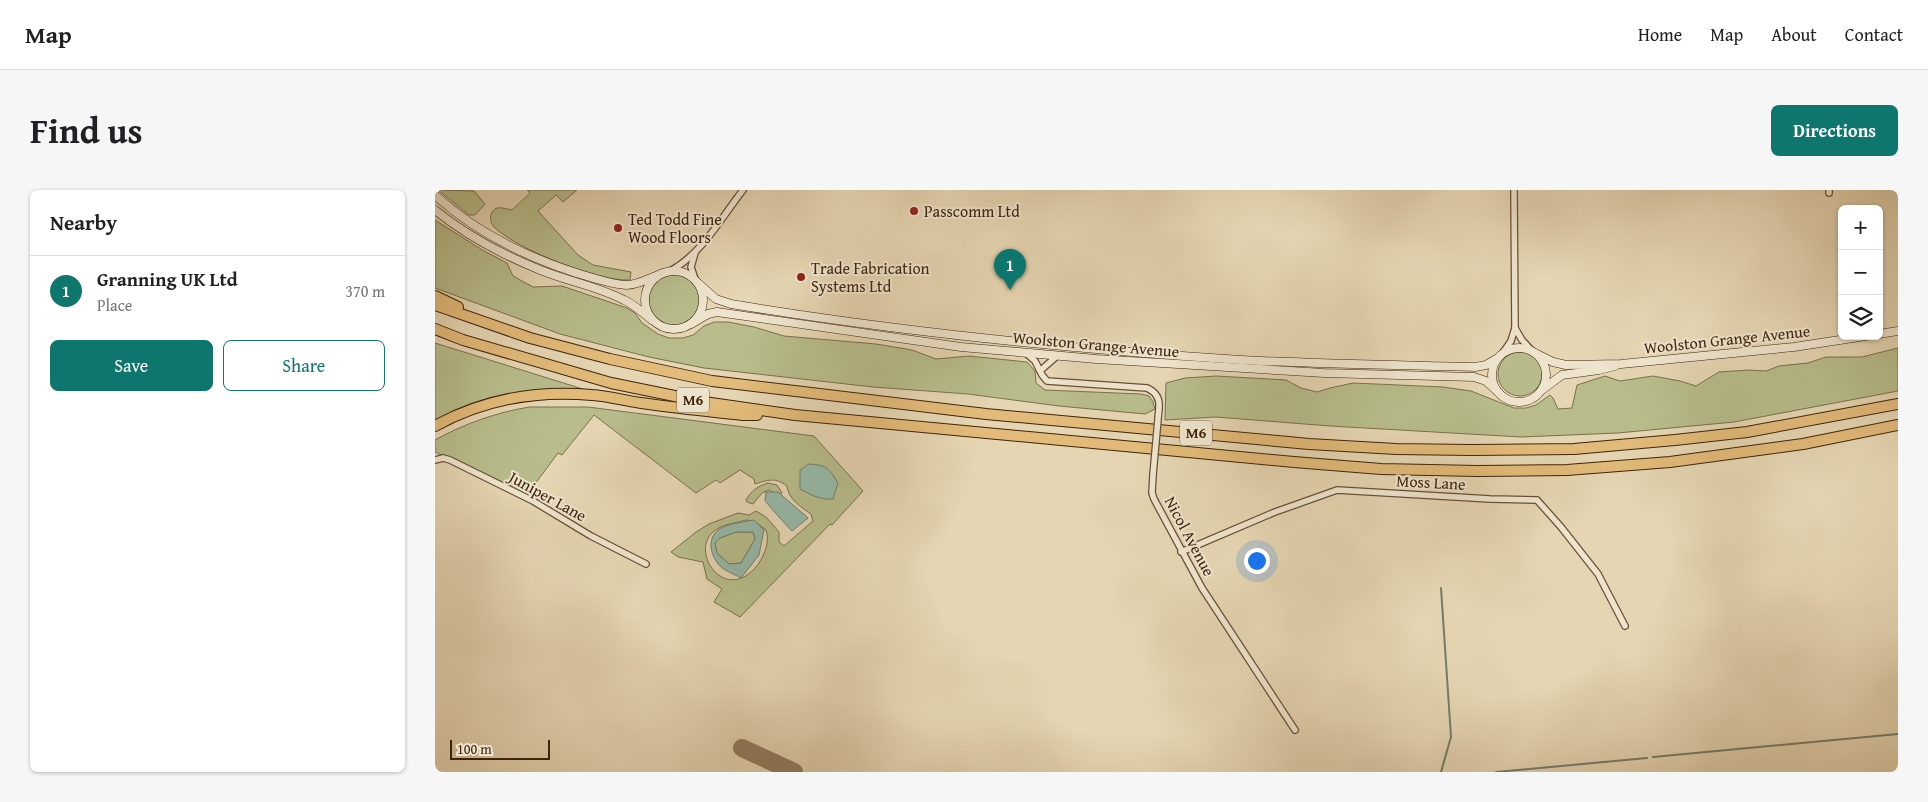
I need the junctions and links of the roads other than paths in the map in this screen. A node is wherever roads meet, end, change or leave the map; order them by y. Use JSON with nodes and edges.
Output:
{"nodes":[{"id":1,"x":743,"y":190,"type":"edge"},
{"id":2,"x":1514,"y":190,"type":"edge"},
{"id":3,"x":435,"y":195,"type":"edge"},
{"id":4,"x":435,"y":210,"type":"edge"},
{"id":5,"x":696,"y":252,"type":"junction"},
{"id":6,"x":666,"y":272,"type":"junction"},
{"id":7,"x":697,"y":281,"type":"junction"},
{"id":8,"x":435,"y":296,"type":"edge"},
{"id":9,"x":435,"y":305,"type":"edge"},
{"id":10,"x":652,"y":320,"type":"junction"},
{"id":11,"x":691,"y":324,"type":"junction"},
{"id":12,"x":499,"y":328,"type":"junction"},
{"id":13,"x":1515,"y":328,"type":"junction"},
{"id":14,"x":435,"y":329,"type":"edge"},
{"id":15,"x":1898,"y":331,"type":"edge"},
{"id":16,"x":1883,"y":333,"type":"edge"},
{"id":17,"x":1840,"y":340,"type":"edge"},
{"id":18,"x":1534,"y":352,"type":"junction"},
{"id":19,"x":1026,"y":353,"type":"junction"},
{"id":20,"x":1057,"y":356,"type":"junction"},
{"id":21,"x":1500,"y":356,"type":"junction"},
{"id":22,"x":1621,"y":364,"type":"junction"},
{"id":23,"x":1041,"y":370,"type":"junction"},
{"id":24,"x":1540,"y":392,"type":"junction"},
{"id":25,"x":1499,"y":393,"type":"junction"},
{"id":26,"x":1898,"y":404,"type":"edge"},
{"id":27,"x":795,"y":415,"type":"junction"},
{"id":28,"x":1898,"y":425,"type":"edge"},
{"id":29,"x":435,"y":426,"type":"edge"},
{"id":30,"x":435,"y":460,"type":"edge"},
{"id":31,"x":1181,"y":552,"type":"junction"},
{"id":32,"x":645,"y":564,"type":"dead end"},
{"id":33,"x":1625,"y":626,"type":"dead end"},
{"id":34,"x":1295,"y":730,"type":"dead end"}],
"edges":[{"from":1,"to":5,"type":"street"},
{"from":2,"to":13,"type":"street"},
{"from":3,"to":6,"type":"main road"},
{"from":4,"to":10,"type":"main road"},
{"from":5,"to":6,"type":"street"},
{"from":5,"to":7,"type":"street"},
{"from":6,"to":7,"type":"main road"},
{"from":6,"to":10,"type":"main road"},
{"from":7,"to":11,"type":"main road"},
{"from":7,"to":21,"type":"main road","name":"Woolston Grange Avenue"},
{"from":8,"to":12,"type":"highway","number":"M6"},
{"from":9,"to":12,"type":"highway","number":"M6"},
{"from":10,"to":11,"type":"main road"},
{"from":11,"to":19,"type":"main road","name":"Woolston Grange Avenue"},
{"from":12,"to":26,"type":"highway","number":"M6"},
{"from":13,"to":18,"type":"street"},
{"from":13,"to":21,"type":"street"},
{"from":14,"to":27,"type":"highway","number":"M6"},
{"from":15,"to":16,"type":"main road"},
{"from":17,"to":22,"type":"main road","name":"Woolston Grange Avenue"},
{"from":18,"to":21,"type":"main road"},
{"from":18,"to":22,"type":"main road","name":"Woolston Grange Avenue"},
{"from":18,"to":24,"type":"main road"},
{"from":19,"to":20,"type":"main road","name":"Woolston Grange Avenue"},
{"from":19,"to":23,"type":"street","name":"Nicol Avenue"},
{"from":20,"to":23,"type":"street"},
{"from":20,"to":25,"type":"main road","name":"Woolston Grange Avenue"},
{"from":21,"to":25,"type":"main road"},
{"from":22,"to":24,"type":"main road","name":"Woolston Grange Avenue"},
{"from":23,"to":31,"type":"street","name":"Nicol Avenue","bridge":true},
{"from":24,"to":25,"type":"main road"},
{"from":27,"to":28,"type":"highway","number":"M6"},
{"from":27,"to":29,"type":"highway","number":"M6"},
{"from":30,"to":32,"type":"street","name":"Juniper Lane"},
{"from":31,"to":33,"type":"street","name":"Moss Lane"},
{"from":31,"to":34,"type":"street","name":"Nicol Avenue"}]}
